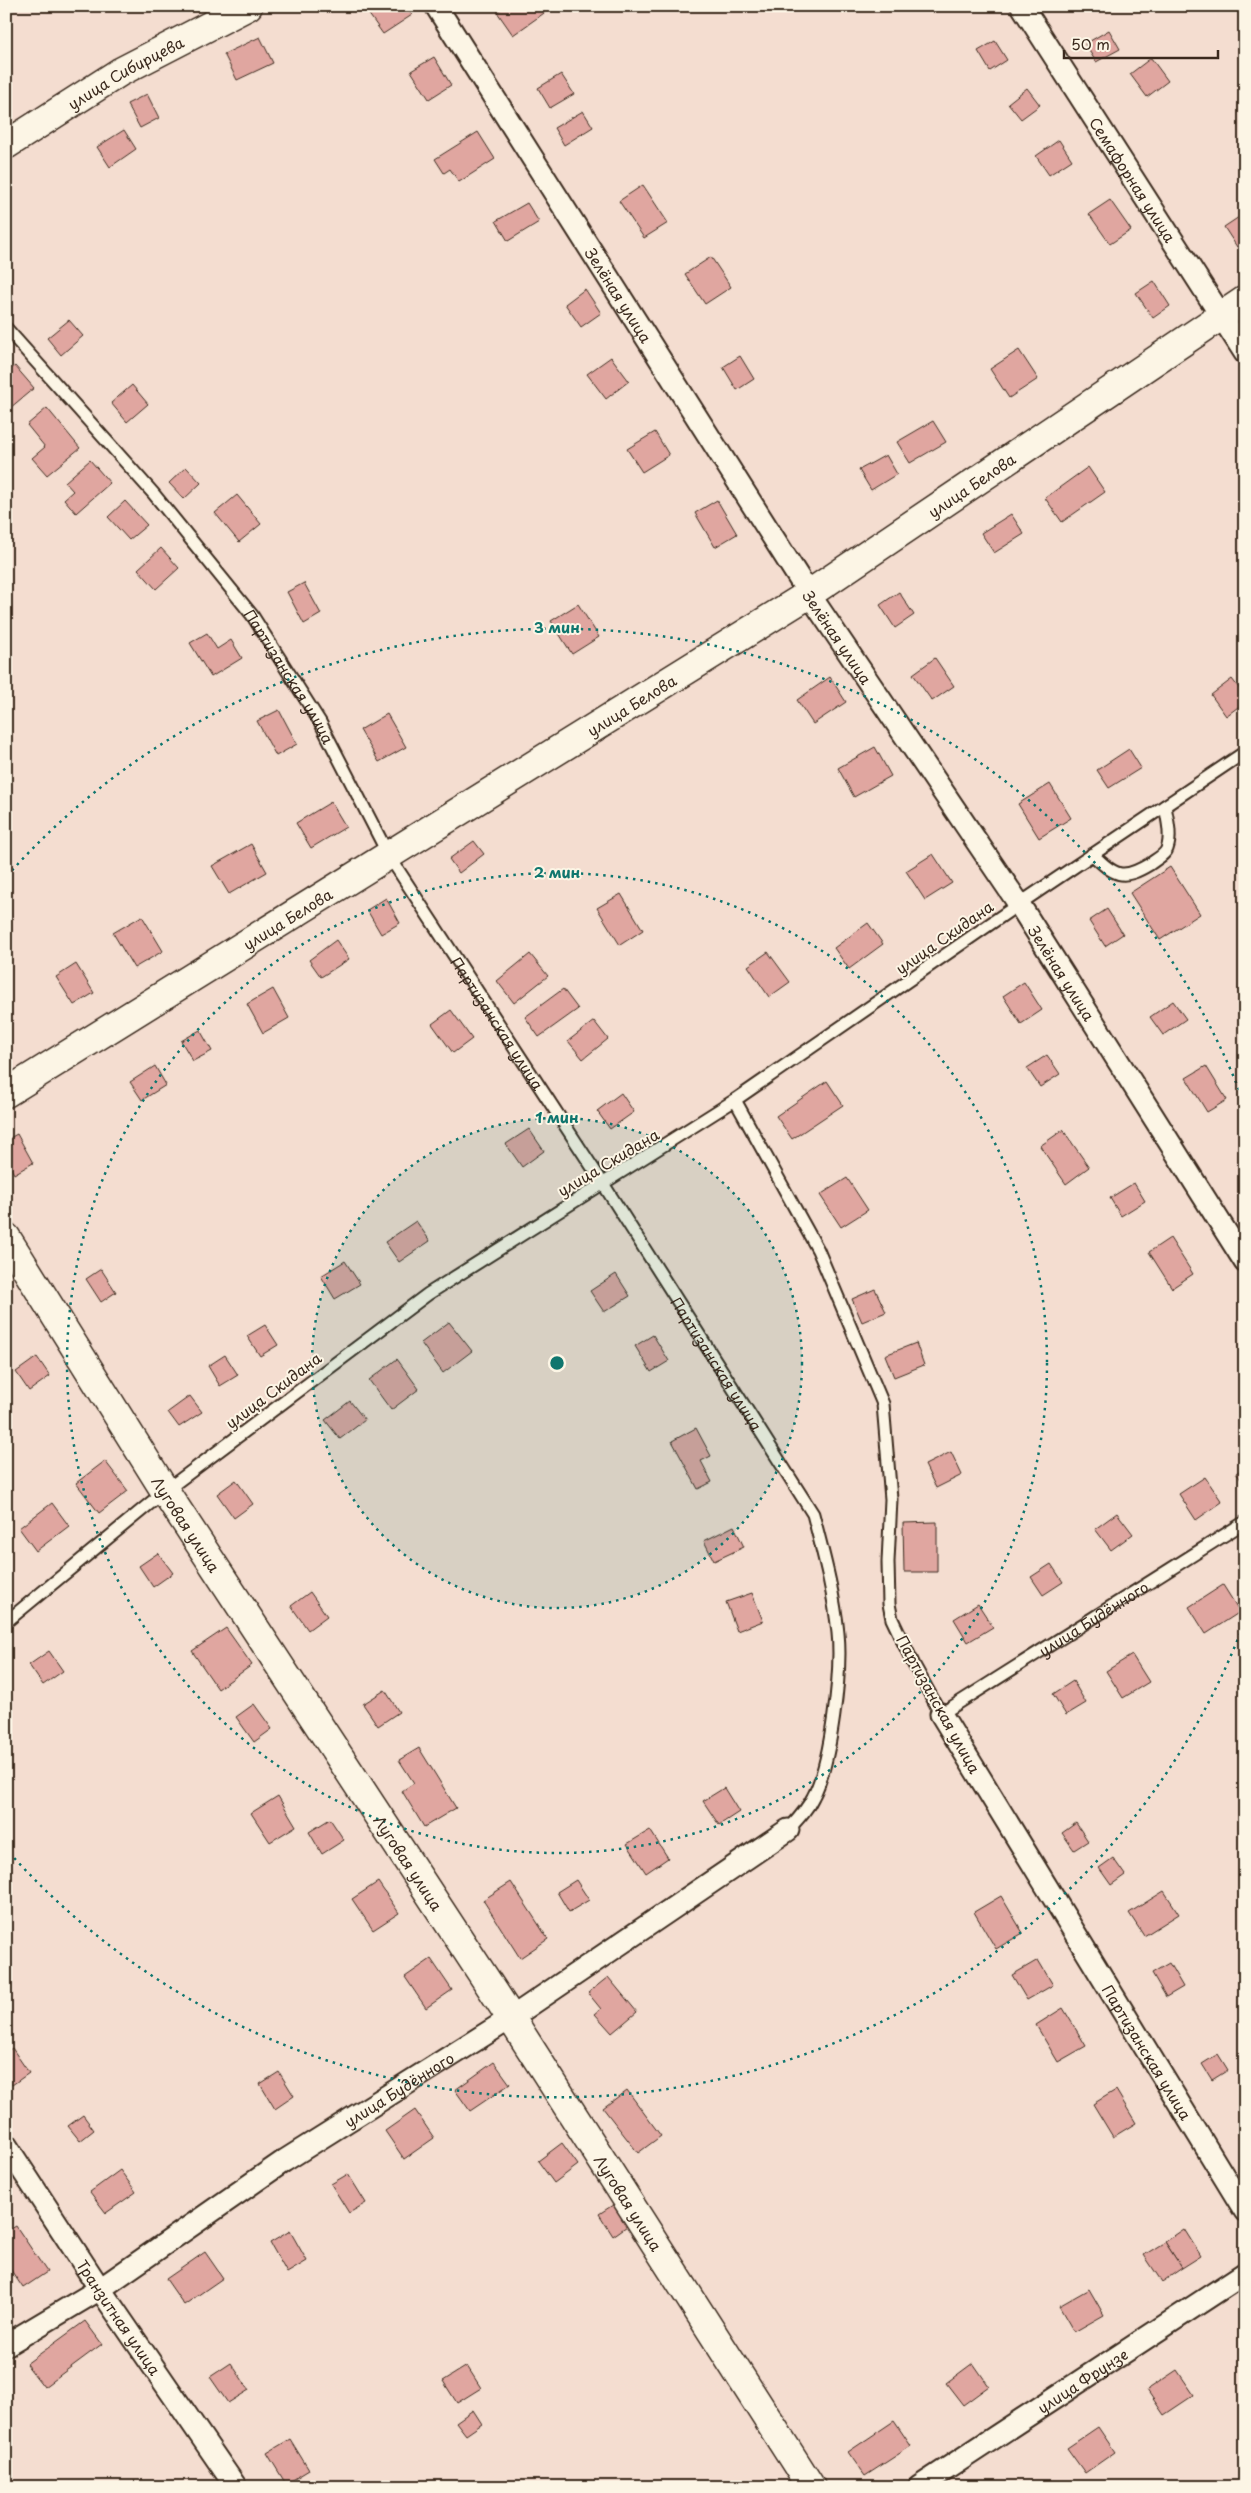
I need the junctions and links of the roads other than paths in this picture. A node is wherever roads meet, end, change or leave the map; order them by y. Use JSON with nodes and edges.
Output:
{"nodes":[{"id":1,"x":248,"y":6,"type":"edge"},
{"id":2,"x":436,"y":6,"type":"edge"},
{"id":3,"x":1022,"y":6,"type":"edge"},
{"id":4,"x":6,"y":145,"type":"edge"},
{"id":5,"x":1245,"y":300,"type":"edge"},
{"id":6,"x":1221,"y":316,"type":"junction"},
{"id":7,"x":6,"y":328,"type":"edge"},
{"id":8,"x":1245,"y":353,"type":"edge"},
{"id":9,"x":809,"y":594,"type":"junction"},
{"id":10,"x":1245,"y":752,"type":"edge"},
{"id":11,"x":1165,"y":806,"type":"junction"},
{"id":12,"x":1092,"y":854,"type":"junction"},
{"id":13,"x":389,"y":856,"type":"junction"},
{"id":14,"x":1019,"y":904,"type":"junction"},
{"id":15,"x":6,"y":1092,"type":"edge"},
{"id":16,"x":735,"y":1100,"type":"junction"},
{"id":17,"x":602,"y":1182,"type":"junction"},
{"id":18,"x":6,"y":1237,"type":"edge"},
{"id":19,"x":1245,"y":1262,"type":"edge"},
{"id":20,"x":165,"y":1491,"type":"junction"},
{"id":21,"x":1245,"y":1522,"type":"edge"},
{"id":22,"x":6,"y":1622,"type":"edge"},
{"id":23,"x":941,"y":1714,"type":"junction"},
{"id":24,"x":788,"y":1830,"type":"joint"},
{"id":25,"x":511,"y":2018,"type":"junction"},
{"id":26,"x":6,"y":2145,"type":"edge"},
{"id":27,"x":1245,"y":2211,"type":"edge"},
{"id":28,"x":1245,"y":2273,"type":"edge"},
{"id":29,"x":100,"y":2290,"type":"junction"},
{"id":30,"x":6,"y":2345,"type":"edge"},
{"id":31,"x":236,"y":2487,"type":"edge"},
{"id":32,"x":811,"y":2487,"type":"edge"},
{"id":33,"x":919,"y":2487,"type":"edge"}],
"edges":[{"from":1,"to":4,"type":"street","name":"улица Сибирцева"},
{"from":2,"to":9,"type":"street","name":"Зелёная улица"},
{"from":3,"to":6,"type":"street","name":"Семафорная улица"},
{"from":5,"to":6,"type":"street","name":"улица Белова"},
{"from":6,"to":8,"type":"street","name":"Семафорная улица"},
{"from":6,"to":9,"type":"street","name":"улица Белова"},
{"from":7,"to":13,"type":"lane","name":"Партизанская улица"},
{"from":9,"to":13,"type":"street","name":"улица Белова"},
{"from":9,"to":14,"type":"street","name":"Зелёная улица"},
{"from":10,"to":11,"type":"lane","name":"улица Скидана"},
{"from":11,"to":12,"type":"lane","name":"улица Скидана"},
{"from":11,"to":12,"type":"lane"},
{"from":12,"to":14,"type":"lane","name":"улица Скидана"},
{"from":13,"to":15,"type":"street","name":"улица Белова"},
{"from":13,"to":17,"type":"lane","name":"Партизанская улица"},
{"from":14,"to":16,"type":"lane","name":"улица Скидана"},
{"from":14,"to":19,"type":"street","name":"Зелёная улица"},
{"from":16,"to":17,"type":"lane","name":"улица Скидана"},
{"from":16,"to":23,"type":"lane","name":"Партизанская улица"},
{"from":17,"to":20,"type":"lane","name":"улица Скидана"},
{"from":17,"to":24,"type":"lane","name":"Партизанская улица"},
{"from":18,"to":20,"type":"street","name":"Луговая улица"},
{"from":20,"to":22,"type":"lane","name":"улица Скидана"},
{"from":20,"to":25,"type":"street","name":"Луговая улица"},
{"from":21,"to":23,"type":"lane","name":"улица Будённого"},
{"from":23,"to":27,"type":"street","name":"Партизанская улица"},
{"from":24,"to":25,"type":"street","name":"улица Будённого"},
{"from":25,"to":29,"type":"street","name":"улица Будённого"},
{"from":25,"to":32,"type":"street","name":"Луговая улица"},
{"from":26,"to":29,"type":"street","name":"Транзитная улица"},
{"from":28,"to":33,"type":"street","name":"улица Фрунзе"},
{"from":29,"to":30,"type":"street","name":"улица Будённого"},
{"from":29,"to":31,"type":"street","name":"Транзитная улица"}]}
